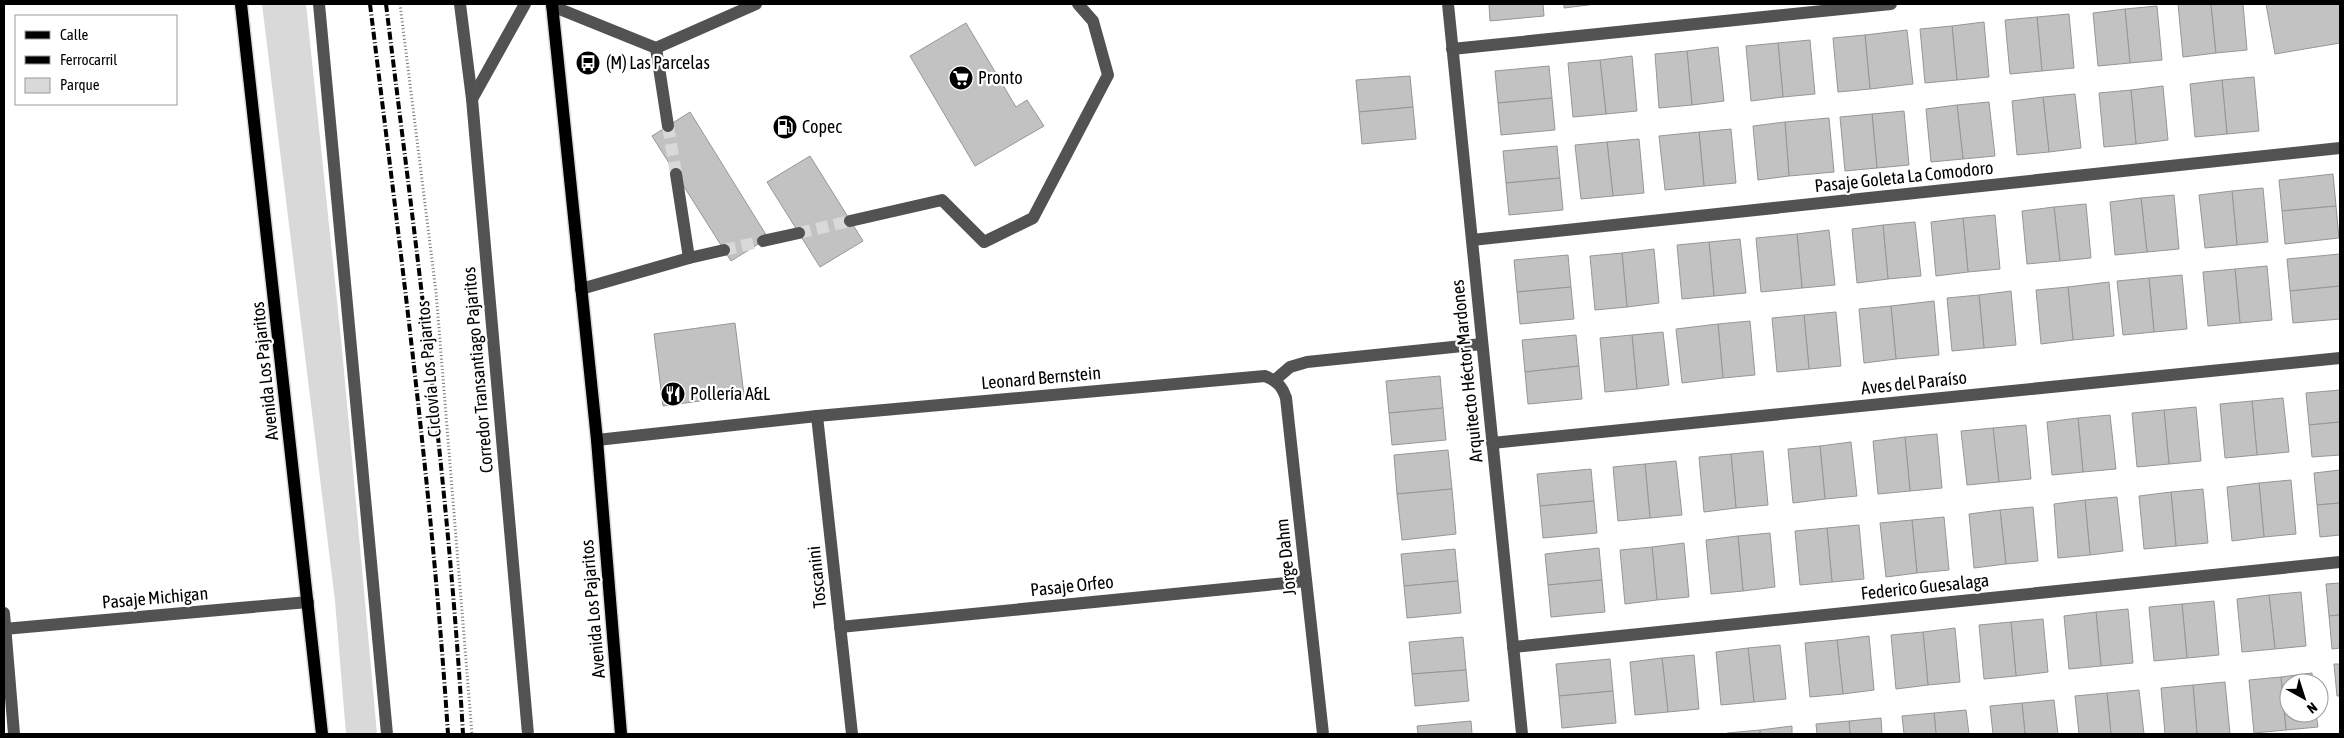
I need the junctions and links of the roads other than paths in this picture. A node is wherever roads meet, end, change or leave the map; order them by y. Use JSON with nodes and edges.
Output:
{"nodes":[{"id":1,"x":241,"y":4,"type":"edge"},
{"id":2,"x":319,"y":4,"type":"edge"},
{"id":3,"x":460,"y":4,"type":"edge"},
{"id":4,"x":525,"y":4,"type":"edge"},
{"id":5,"x":756,"y":4,"type":"edge"},
{"id":6,"x":1078,"y":4,"type":"edge"},
{"id":7,"x":1448,"y":4,"type":"edge"},
{"id":8,"x":1891,"y":4,"type":"edge"},
{"id":9,"x":552,"y":5,"type":"edge"},
{"id":10,"x":656,"y":48,"type":"junction"},
{"id":11,"x":1452,"y":49,"type":"junction"},
{"id":12,"x":472,"y":98,"type":"junction"},
{"id":13,"x":668,"y":126,"type":"tunnel mouth"},
{"id":14,"x":2340,"y":148,"type":"edge"},
{"id":15,"x":676,"y":174,"type":"tunnel mouth"},
{"id":16,"x":850,"y":221,"type":"tunnel mouth"},
{"id":17,"x":799,"y":233,"type":"tunnel mouth"},
{"id":18,"x":1472,"y":240,"type":"junction"},
{"id":19,"x":763,"y":241,"type":"tunnel mouth"},
{"id":20,"x":724,"y":250,"type":"tunnel mouth"},
{"id":21,"x":689,"y":258,"type":"junction"},
{"id":22,"x":581,"y":289,"type":"junction"},
{"id":23,"x":1482,"y":344,"type":"junction"},
{"id":24,"x":2340,"y":358,"type":"edge"},
{"id":25,"x":1275,"y":380,"type":"junction"},
{"id":26,"x":817,"y":416,"type":"junction"},
{"id":27,"x":597,"y":440,"type":"junction"},
{"id":28,"x":1492,"y":443,"type":"junction"},
{"id":29,"x":2340,"y":562,"type":"edge"},
{"id":30,"x":1306,"y":581,"type":"junction"},
{"id":31,"x":308,"y":602,"type":"junction"},
{"id":32,"x":4,"y":613,"type":"edge"},
{"id":33,"x":840,"y":627,"type":"junction"},
{"id":34,"x":4,"y":629,"type":"edge"},
{"id":35,"x":1513,"y":647,"type":"junction"},
{"id":36,"x":14,"y":734,"type":"edge"},
{"id":37,"x":322,"y":734,"type":"edge"},
{"id":38,"x":387,"y":734,"type":"edge"},
{"id":39,"x":528,"y":734,"type":"edge"},
{"id":40,"x":621,"y":734,"type":"edge"},
{"id":41,"x":852,"y":734,"type":"edge"},
{"id":42,"x":1323,"y":734,"type":"edge"},
{"id":43,"x":1522,"y":734,"type":"edge"}],
"edges":[{"from":1,"to":31,"type":"main road","name":"Avenida Los Pajaritos"},
{"from":2,"to":38,"type":"street"},
{"from":3,"to":12,"type":"street","name":"Corredor Transantiago Pajaritos"},
{"from":4,"to":12,"type":"street"},
{"from":5,"to":10,"type":"street"},
{"from":6,"to":16,"type":"street"},
{"from":7,"to":11,"type":"street","name":"Arquitecto Héctor Mardones"},
{"from":8,"to":11,"type":"street"},
{"from":9,"to":10,"type":"street"},
{"from":9,"to":22,"type":"main road","name":"Avenida Los Pajaritos"},
{"from":10,"to":13,"type":"street"},
{"from":11,"to":18,"type":"street","name":"Arquitecto Héctor Mardones"},
{"from":12,"to":39,"type":"street","name":"Corredor Transantiago Pajaritos"},
{"from":14,"to":18,"type":"street","name":"Pasaje Goleta La Comodoro"},
{"from":15,"to":21,"type":"street"},
{"from":17,"to":19,"type":"street"},
{"from":18,"to":23,"type":"street","name":"Arquitecto Héctor Mardones"},
{"from":20,"to":21,"type":"street"},
{"from":21,"to":22,"type":"street"},
{"from":22,"to":27,"type":"main road","name":"Avenida Los Pajaritos"},
{"from":23,"to":25,"type":"street"},
{"from":23,"to":28,"type":"street","name":"Arquitecto Héctor Mardones"},
{"from":24,"to":28,"type":"street","name":"Aves del Paraíso"},
{"from":25,"to":26,"type":"street","name":"Leonard Bernstein"},
{"from":25,"to":30,"type":"street","name":"Jorge Dahm"},
{"from":26,"to":27,"type":"street","name":"Leonard Bernstein"},
{"from":26,"to":33,"type":"street","name":"Toscanini"},
{"from":27,"to":40,"type":"main road","name":"Avenida Los Pajaritos"},
{"from":28,"to":35,"type":"street","name":"Arquitecto Héctor Mardones"},
{"from":29,"to":35,"type":"street","name":"Federico Guesalaga"},
{"from":30,"to":33,"type":"street","name":"Pasaje Orfeo"},
{"from":30,"to":42,"type":"street","name":"Jorge Dahm"},
{"from":31,"to":34,"type":"street","name":"Pasaje Michigan"},
{"from":31,"to":37,"type":"main road","name":"Avenida Los Pajaritos"},
{"from":32,"to":34,"type":"street"},
{"from":33,"to":41,"type":"street","name":"Toscanini"},
{"from":34,"to":36,"type":"street"},
{"from":35,"to":43,"type":"street","name":"Arquitecto Héctor Mardones"}]}
